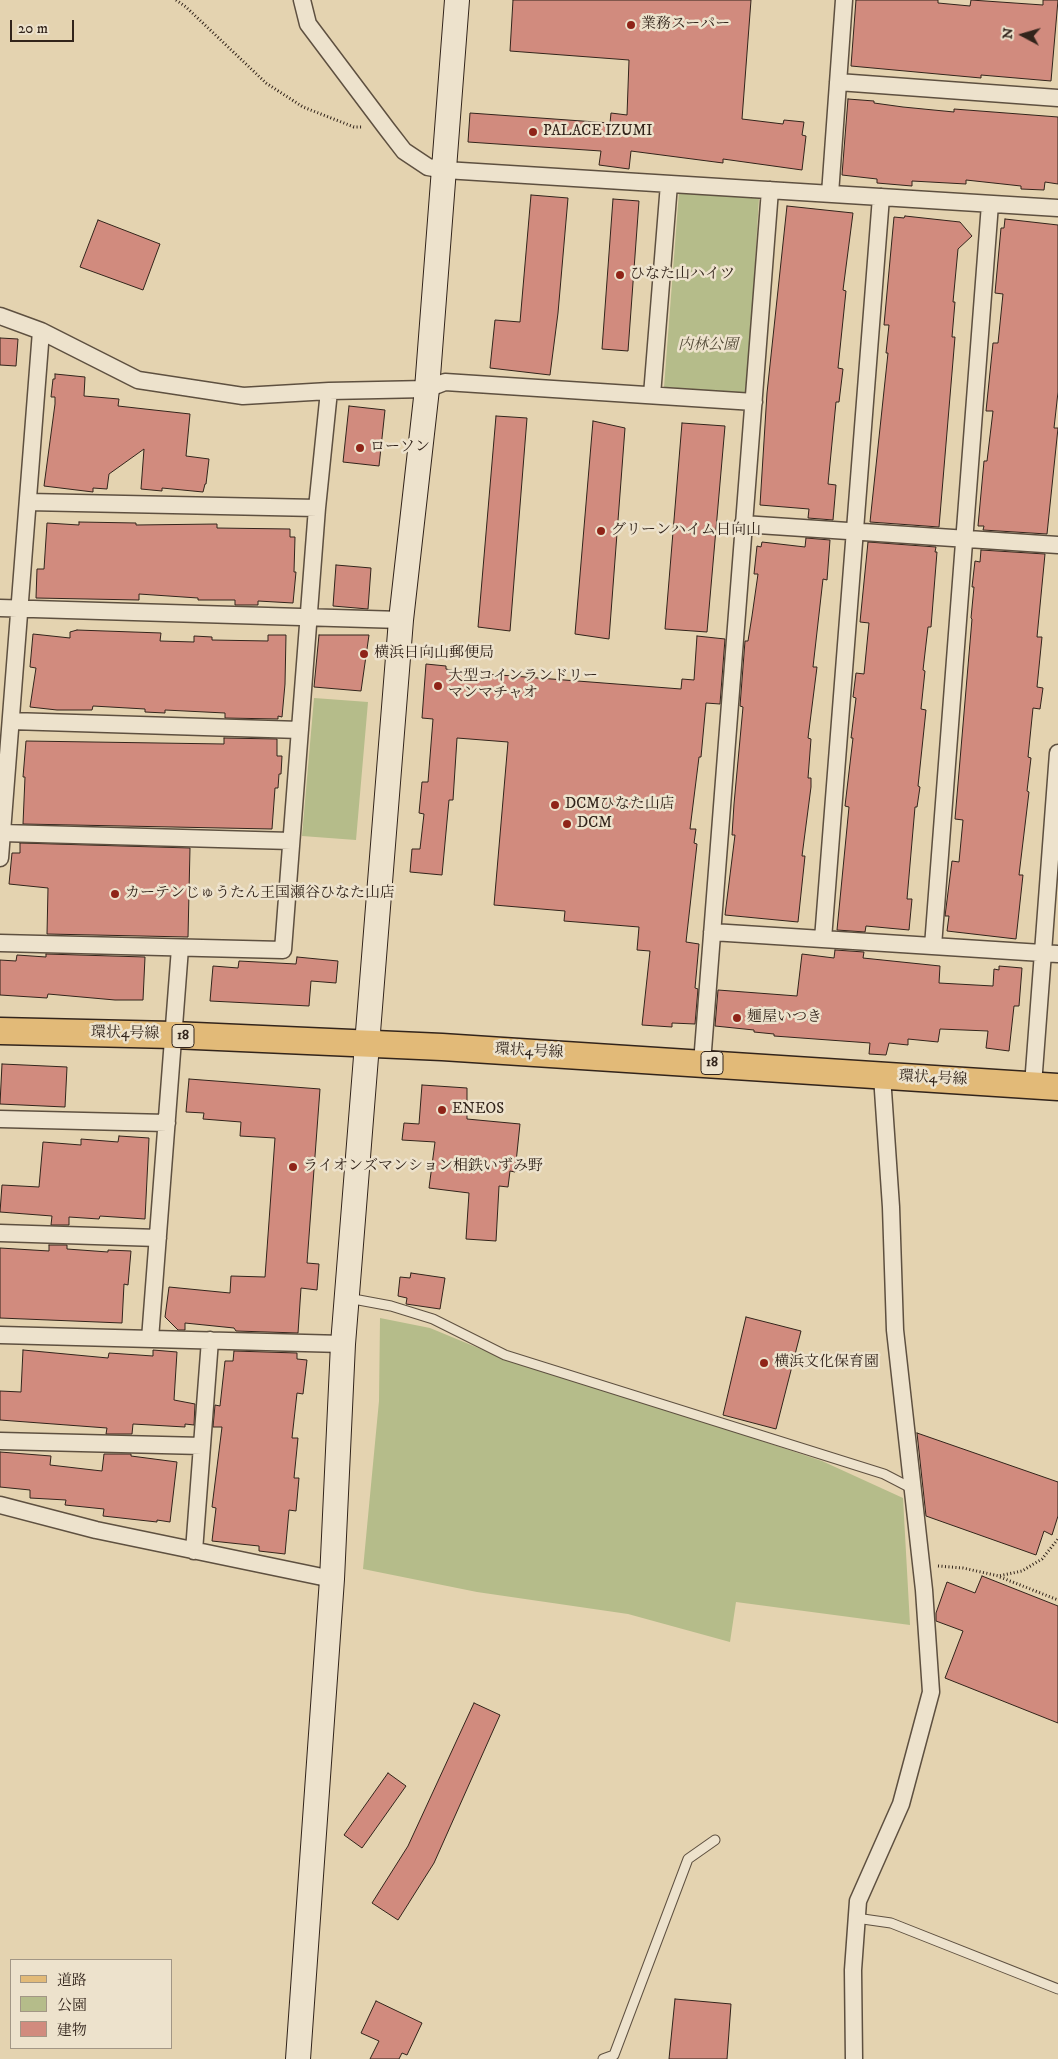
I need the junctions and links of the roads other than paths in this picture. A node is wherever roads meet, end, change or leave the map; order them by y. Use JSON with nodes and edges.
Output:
{"nodes":[{"id":1,"x":302,"y":0,"type":"edge"},
{"id":2,"x":458,"y":0,"type":"edge"},
{"id":3,"x":844,"y":0,"type":"edge"},
{"id":4,"x":838,"y":82,"type":"junction"},
{"id":5,"x":1058,"y":98,"type":"edge"},
{"id":6,"x":445,"y":170,"type":"junction"},
{"id":7,"x":669,"y":184,"type":"junction"},
{"id":8,"x":770,"y":190,"type":"junction"},
{"id":9,"x":830,"y":194,"type":"junction"},
{"id":10,"x":881,"y":197,"type":"junction"},
{"id":11,"x":990,"y":204,"type":"junction"},
{"id":12,"x":1058,"y":208,"type":"edge"},
{"id":13,"x":0,"y":316,"type":"edge"},
{"id":14,"x":41,"y":331,"type":"junction"},
{"id":15,"x":427,"y":389,"type":"junction"},
{"id":16,"x":329,"y":391,"type":"junction"},
{"id":17,"x":652,"y":395,"type":"junction"},
{"id":18,"x":754,"y":402,"type":"junction"},
{"id":19,"x":28,"y":502,"type":"junction"},
{"id":20,"x":317,"y":508,"type":"junction"},
{"id":21,"x":743,"y":524,"type":"junction"},
{"id":22,"x":855,"y":532,"type":"junction"},
{"id":23,"x":964,"y":539,"type":"junction"},
{"id":24,"x":1058,"y":545,"type":"edge"},
{"id":25,"x":0,"y":608,"type":"edge"},
{"id":26,"x":20,"y":610,"type":"junction"},
{"id":27,"x":309,"y":616,"type":"junction"},
{"id":28,"x":401,"y":620,"type":"junction"},
{"id":29,"x":11,"y":721,"type":"junction"},
{"id":30,"x":300,"y":730,"type":"junction"},
{"id":31,"x":1058,"y":753,"type":"edge"},
{"id":32,"x":2,"y":833,"type":"junction"},
{"id":33,"x":291,"y":842,"type":"junction"},
{"id":34,"x":0,"y":858,"type":"edge"},
{"id":35,"x":712,"y":932,"type":"junction"},
{"id":36,"x":823,"y":939,"type":"junction"},
{"id":37,"x":0,"y":943,"type":"edge"},
{"id":38,"x":933,"y":946,"type":"junction"},
{"id":39,"x":180,"y":948,"type":"junction"},
{"id":40,"x":1050,"y":953,"type":"edge"},
{"id":41,"x":0,"y":1031,"type":"edge"},
{"id":42,"x":173,"y":1035,"type":"junction"},
{"id":43,"x":366,"y":1043,"type":"junction"},
{"id":44,"x":702,"y":1062,"type":"junction"},
{"id":45,"x":882,"y":1076,"type":"junction"},
{"id":46,"x":1045,"y":1086,"type":"edge"},
{"id":47,"x":0,"y":1119,"type":"edge"},
{"id":48,"x":166,"y":1123,"type":"junction"},
{"id":49,"x":0,"y":1233,"type":"edge"},
{"id":50,"x":158,"y":1238,"type":"junction"},
{"id":51,"x":348,"y":1298,"type":"junction"},
{"id":52,"x":0,"y":1335,"type":"edge"},
{"id":53,"x":150,"y":1339,"type":"junction"},
{"id":54,"x":210,"y":1340,"type":"junction"},
{"id":55,"x":343,"y":1344,"type":"junction"},
{"id":56,"x":0,"y":1441,"type":"edge"},
{"id":57,"x":202,"y":1446,"type":"junction"},
{"id":58,"x":914,"y":1489,"type":"junction"},
{"id":59,"x":0,"y":1505,"type":"edge"},
{"id":60,"x":194,"y":1551,"type":"junction"},
{"id":61,"x":332,"y":1579,"type":"junction"},
{"id":62,"x":715,"y":1840,"type":"dead end"},
{"id":63,"x":856,"y":1918,"type":"junction"},
{"id":64,"x":1058,"y":1989,"type":"edge"},
{"id":65,"x":298,"y":2059,"type":"edge"},
{"id":66,"x":603,"y":2059,"type":"edge"},
{"id":67,"x":854,"y":2059,"type":"edge"}],
"edges":[{"from":1,"to":6,"type":"street"},
{"from":2,"to":6,"type":"street"},
{"from":3,"to":4,"type":"street"},
{"from":4,"to":5,"type":"street"},
{"from":4,"to":9,"type":"street"},
{"from":6,"to":7,"type":"street"},
{"from":6,"to":15,"type":"street"},
{"from":7,"to":8,"type":"street"},
{"from":7,"to":17,"type":"street"},
{"from":8,"to":9,"type":"street"},
{"from":8,"to":18,"type":"street"},
{"from":9,"to":10,"type":"street"},
{"from":10,"to":11,"type":"street"},
{"from":10,"to":22,"type":"street"},
{"from":11,"to":12,"type":"street"},
{"from":11,"to":23,"type":"street"},
{"from":13,"to":14,"type":"street"},
{"from":14,"to":16,"type":"street"},
{"from":14,"to":19,"type":"street"},
{"from":15,"to":16,"type":"street"},
{"from":15,"to":17,"type":"street"},
{"from":15,"to":28,"type":"street"},
{"from":16,"to":20,"type":"street"},
{"from":17,"to":18,"type":"street"},
{"from":18,"to":21,"type":"street"},
{"from":19,"to":20,"type":"street"},
{"from":19,"to":26,"type":"street"},
{"from":20,"to":27,"type":"street"},
{"from":21,"to":22,"type":"street"},
{"from":21,"to":35,"type":"street"},
{"from":22,"to":23,"type":"street"},
{"from":22,"to":36,"type":"street"},
{"from":23,"to":24,"type":"street"},
{"from":23,"to":38,"type":"street"},
{"from":25,"to":26,"type":"street"},
{"from":26,"to":27,"type":"street"},
{"from":26,"to":29,"type":"street"},
{"from":27,"to":28,"type":"street"},
{"from":27,"to":30,"type":"street"},
{"from":28,"to":43,"type":"street"},
{"from":29,"to":30,"type":"street"},
{"from":29,"to":32,"type":"street"},
{"from":30,"to":33,"type":"street"},
{"from":31,"to":40,"type":"street"},
{"from":32,"to":33,"type":"street"},
{"from":32,"to":34,"type":"street"},
{"from":33,"to":39,"type":"street"},
{"from":35,"to":36,"type":"street"},
{"from":35,"to":44,"type":"street"},
{"from":36,"to":38,"type":"street"},
{"from":37,"to":39,"type":"street"},
{"from":38,"to":40,"type":"street"},
{"from":39,"to":42,"type":"street"},
{"from":40,"to":46,"type":"street"},
{"from":41,"to":42,"type":"main road","name":"環状4号線","number":"18"},
{"from":42,"to":43,"type":"main road","name":"環状4号線","number":"18"},
{"from":42,"to":48,"type":"street"},
{"from":43,"to":44,"type":"main road","name":"環状4号線","number":"18"},
{"from":43,"to":51,"type":"street"},
{"from":44,"to":45,"type":"main road","name":"環状4号線","number":"18"},
{"from":45,"to":46,"type":"main road","name":"環状4号線","number":"18"},
{"from":45,"to":58,"type":"street"},
{"from":47,"to":48,"type":"street"},
{"from":48,"to":50,"type":"street"},
{"from":49,"to":50,"type":"street"},
{"from":50,"to":53,"type":"street"},
{"from":51,"to":55,"type":"street"},
{"from":51,"to":58,"type":"lane"},
{"from":52,"to":53,"type":"street"},
{"from":53,"to":54,"type":"street"},
{"from":54,"to":55,"type":"street"},
{"from":54,"to":57,"type":"street"},
{"from":55,"to":61,"type":"street"},
{"from":56,"to":57,"type":"street"},
{"from":57,"to":60,"type":"street"},
{"from":58,"to":63,"type":"street"},
{"from":59,"to":60,"type":"street"},
{"from":60,"to":61,"type":"street"},
{"from":61,"to":65,"type":"street"},
{"from":62,"to":66,"type":"lane"},
{"from":63,"to":64,"type":"lane"},
{"from":63,"to":67,"type":"street"}]}
